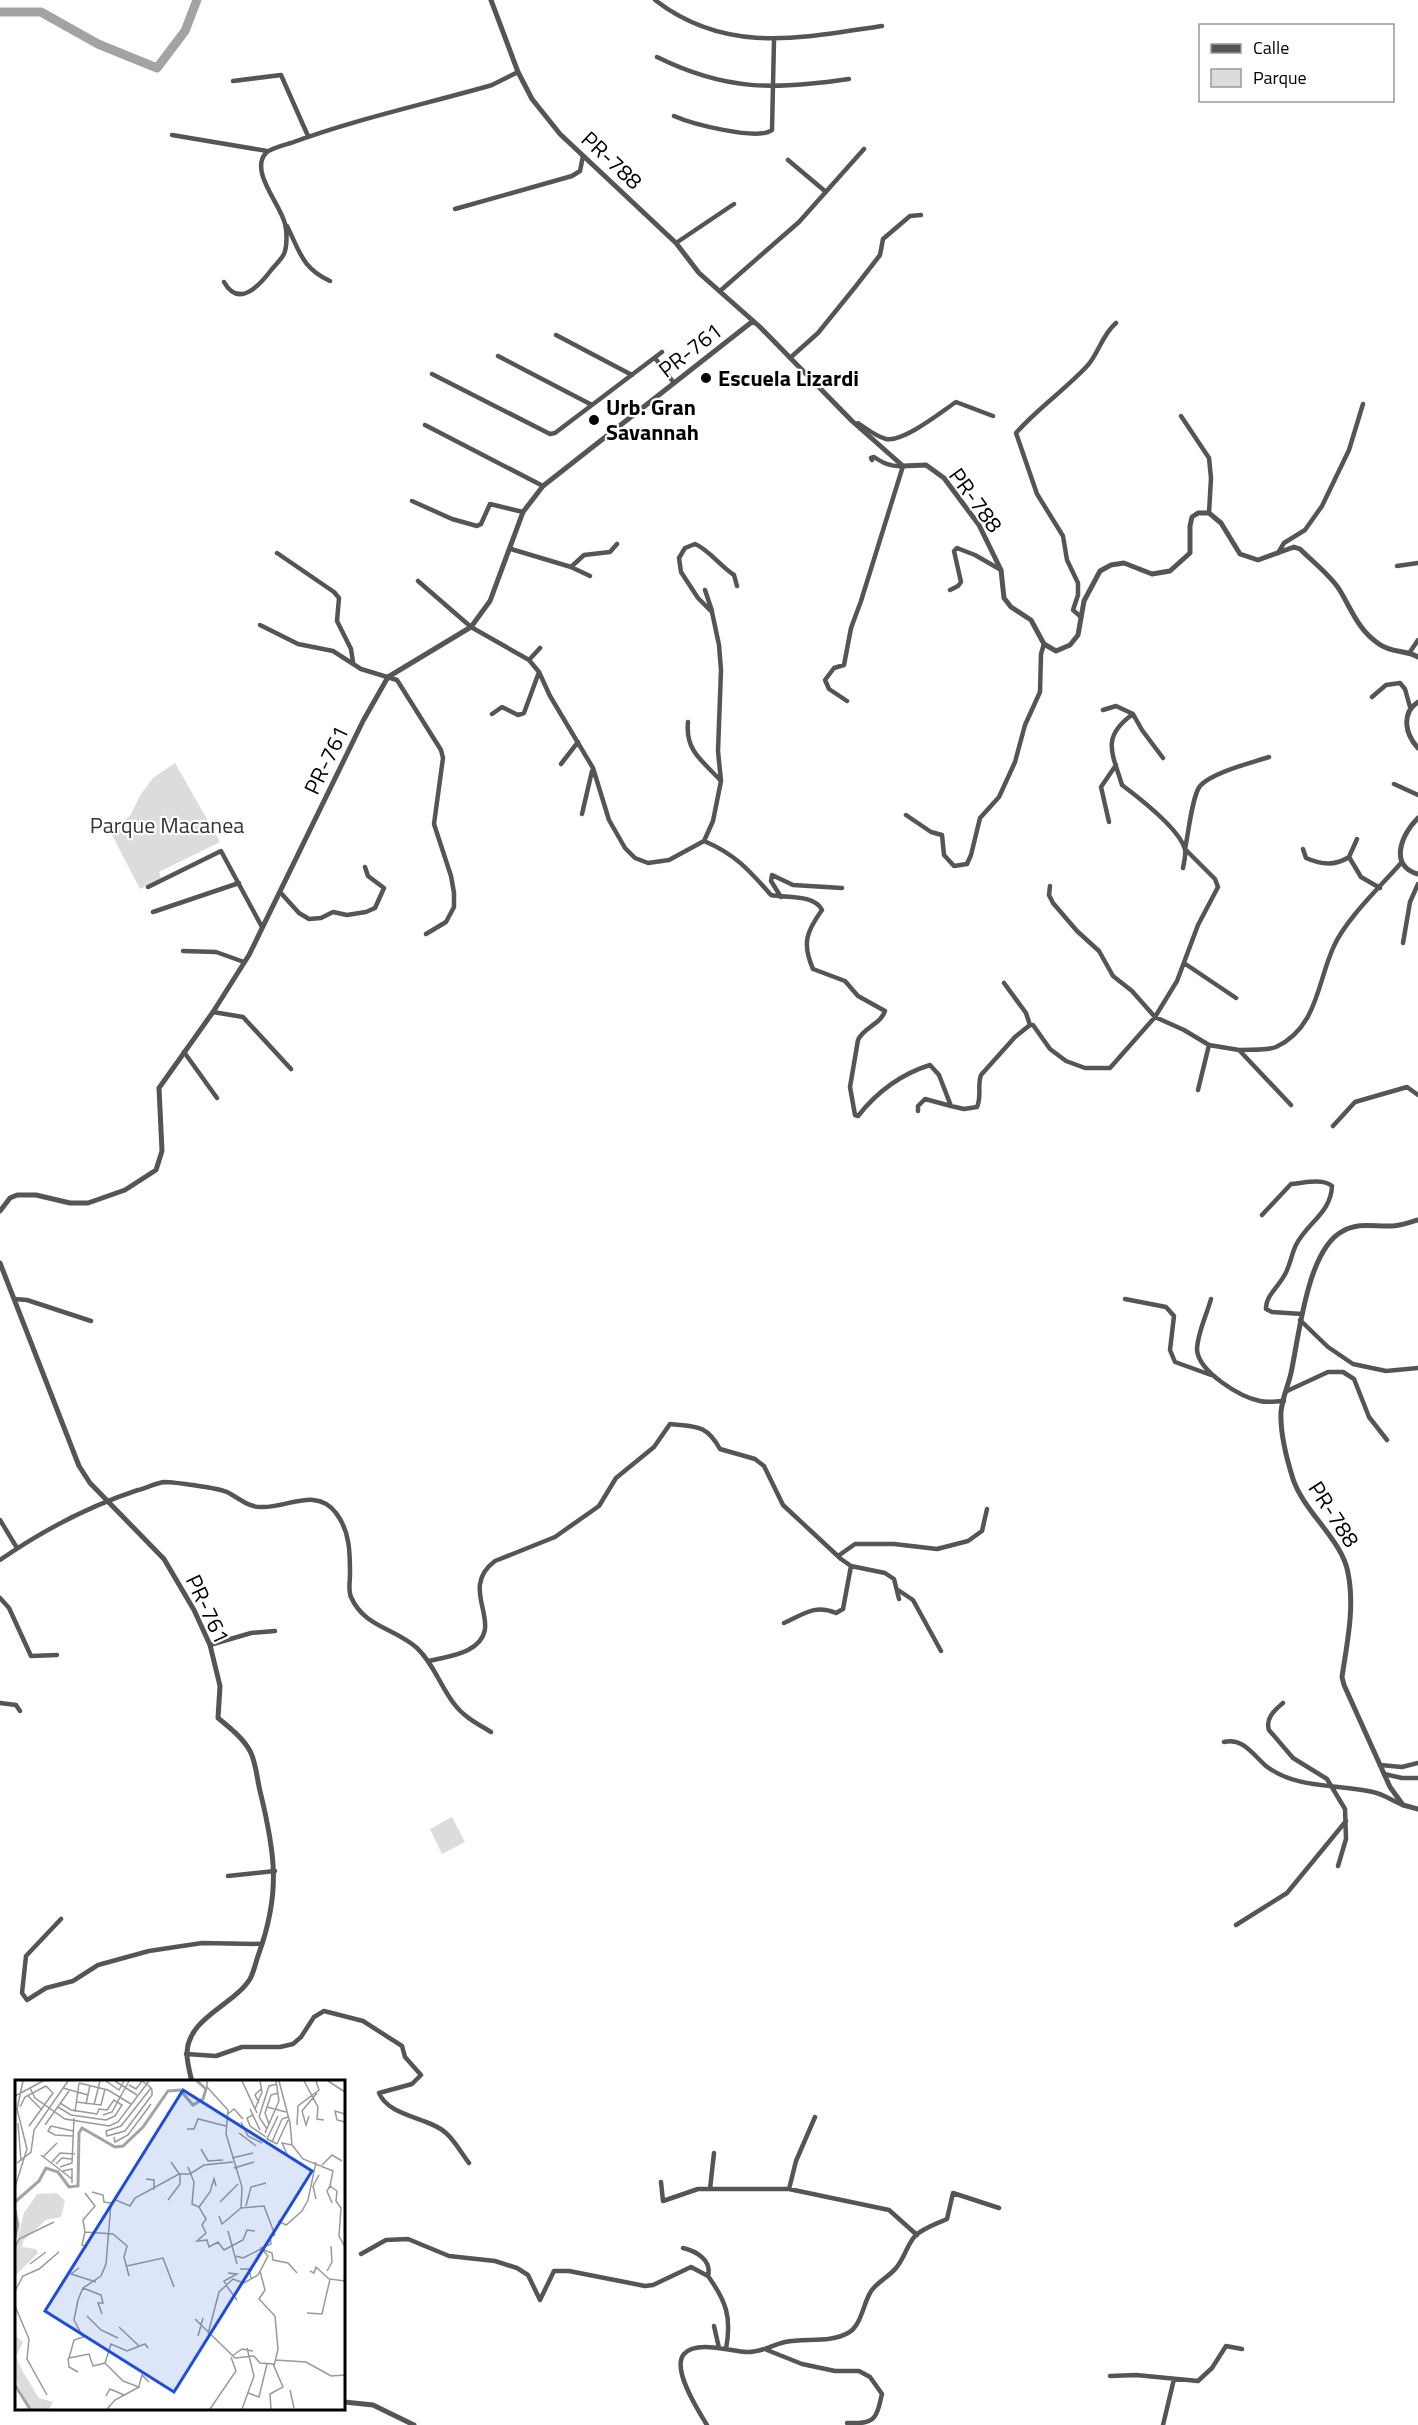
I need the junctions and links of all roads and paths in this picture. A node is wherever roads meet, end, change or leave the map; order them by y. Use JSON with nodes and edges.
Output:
{"nodes":[{"id":1,"x":491,"y":0,"type":"edge"},
{"id":2,"x":655,"y":0,"type":"edge"},
{"id":3,"x":882,"y":26,"type":"dead end"},
{"id":4,"x":774,"y":40,"type":"junction"},
{"id":5,"x":657,"y":57,"type":"dead end"},
{"id":6,"x":518,"y":72,"type":"junction"},
{"id":7,"x":849,"y":79,"type":"dead end"},
{"id":8,"x":233,"y":81,"type":"dead end"},
{"id":9,"x":773,"y":87,"type":"junction"},
{"id":10,"x":674,"y":116,"type":"dead end"},
{"id":11,"x":172,"y":135,"type":"dead end"},
{"id":12,"x":308,"y":136,"type":"junction"},
{"id":13,"x":864,"y":149,"type":"dead end"},
{"id":14,"x":267,"y":151,"type":"junction"},
{"id":15,"x":584,"y":156,"type":"junction"},
{"id":16,"x":788,"y":160,"type":"dead end"},
{"id":17,"x":826,"y":192,"type":"junction"},
{"id":18,"x":734,"y":204,"type":"dead end"},
{"id":19,"x":455,"y":209,"type":"dead end"},
{"id":20,"x":921,"y":214,"type":"dead end"},
{"id":21,"x":285,"y":224,"type":"junction"},
{"id":22,"x":676,"y":243,"type":"junction"},
{"id":23,"x":330,"y":281,"type":"dead end"},
{"id":24,"x":224,"y":282,"type":"dead end"},
{"id":25,"x":720,"y":291,"type":"junction"},
{"id":26,"x":753,"y":321,"type":"junction"},
{"id":27,"x":1116,"y":323,"type":"dead end"},
{"id":28,"x":556,"y":335,"type":"dead end"},
{"id":29,"x":662,"y":352,"type":"dead end"},
{"id":30,"x":498,"y":356,"type":"dead end"},
{"id":31,"x":655,"y":357,"type":"junction"},
{"id":32,"x":790,"y":358,"type":"junction"},
{"id":33,"x":432,"y":374,"type":"dead end"},
{"id":34,"x":632,"y":375,"type":"junction"},
{"id":35,"x":674,"y":383,"type":"junction"},
{"id":36,"x":1363,"y":404,"type":"dead end"},
{"id":37,"x":592,"y":405,"type":"junction"},
{"id":38,"x":993,"y":416,"type":"dead end"},
{"id":39,"x":1181,"y":416,"type":"dead end"},
{"id":40,"x":852,"y":422,"type":"junction"},
{"id":41,"x":426,"y":425,"type":"dead end"},
{"id":42,"x":872,"y":460,"type":"dead end"},
{"id":43,"x":903,"y":466,"type":"junction"},
{"id":44,"x":543,"y":486,"type":"junction"},
{"id":45,"x":412,"y":501,"type":"dead end"},
{"id":46,"x":523,"y":512,"type":"junction"},
{"id":47,"x":1209,"y":513,"type":"junction"},
{"id":48,"x":617,"y":544,"type":"dead end"},
{"id":49,"x":511,"y":549,"type":"junction"},
{"id":50,"x":277,"y":553,"type":"dead end"},
{"id":51,"x":1278,"y":553,"type":"junction"},
{"id":52,"x":1418,"y":563,"type":"edge"},
{"id":53,"x":1396,"y":566,"type":"dead end"},
{"id":54,"x":571,"y":567,"type":"junction"},
{"id":55,"x":1001,"y":570,"type":"junction"},
{"id":56,"x":590,"y":576,"type":"dead end"},
{"id":57,"x":417,"y":581,"type":"dead end"},
{"id":58,"x":737,"y":586,"type":"dead end"},
{"id":59,"x":705,"y":590,"type":"dead end"},
{"id":60,"x":950,"y":590,"type":"dead end"},
{"id":61,"x":712,"y":612,"type":"junction"},
{"id":62,"x":1081,"y":617,"type":"junction"},
{"id":63,"x":260,"y":625,"type":"dead end"},
{"id":64,"x":471,"y":627,"type":"junction"},
{"id":65,"x":1418,"y":639,"type":"edge"},
{"id":66,"x":1044,"y":644,"type":"junction"},
{"id":67,"x":540,"y":648,"type":"dead end"},
{"id":68,"x":1410,"y":652,"type":"junction"},
{"id":69,"x":1418,"y":657,"type":"edge"},
{"id":70,"x":529,"y":660,"type":"junction"},
{"id":71,"x":353,"y":663,"type":"junction"},
{"id":72,"x":539,"y":672,"type":"junction"},
{"id":73,"x":388,"y":677,"type":"junction"},
{"id":74,"x":1372,"y":696,"type":"dead end"},
{"id":75,"x":847,"y":701,"type":"dead end"},
{"id":76,"x":1418,"y":702,"type":"edge"},
{"id":77,"x":1410,"y":707,"type":"junction"},
{"id":78,"x":1103,"y":710,"type":"dead end"},
{"id":79,"x":492,"y":714,"type":"dead end"},
{"id":80,"x":1133,"y":714,"type":"junction"},
{"id":81,"x":688,"y":722,"type":"dead end"},
{"id":82,"x":578,"y":742,"type":"junction"},
{"id":83,"x":1418,"y":748,"type":"edge"},
{"id":84,"x":1269,"y":757,"type":"dead end"},
{"id":85,"x":1163,"y":758,"type":"dead end"},
{"id":86,"x":561,"y":764,"type":"dead end"},
{"id":87,"x":1116,"y":765,"type":"junction"},
{"id":88,"x":593,"y":768,"type":"junction"},
{"id":89,"x":721,"y":781,"type":"junction"},
{"id":90,"x":1394,"y":784,"type":"dead end"},
{"id":91,"x":1418,"y":795,"type":"edge"},
{"id":92,"x":582,"y":814,"type":"dead end"},
{"id":93,"x":906,"y":815,"type":"dead end"},
{"id":94,"x":1418,"y":818,"type":"edge"},
{"id":95,"x":1109,"y":822,"type":"dead end"},
{"id":96,"x":1357,"y":839,"type":"dead end"},
{"id":97,"x":704,"y":841,"type":"junction"},
{"id":98,"x":1185,"y":849,"type":"junction"},
{"id":99,"x":1303,"y":849,"type":"dead end"},
{"id":100,"x":1349,"y":857,"type":"junction"},
{"id":101,"x":1401,"y":863,"type":"junction"},
{"id":102,"x":365,"y":867,"type":"dead end"},
{"id":103,"x":1183,"y":868,"type":"dead end"},
{"id":104,"x":1418,"y":874,"type":"edge"},
{"id":105,"x":239,"y":883,"type":"junction"},
{"id":106,"x":1418,"y":884,"type":"edge"},
{"id":107,"x":1050,"y":886,"type":"dead end"},
{"id":108,"x":148,"y":887,"type":"dead end"},
{"id":109,"x":842,"y":888,"type":"dead end"},
{"id":110,"x":1380,"y":888,"type":"junction"},
{"id":111,"x":280,"y":892,"type":"junction"},
{"id":112,"x":781,"y":897,"type":"junction"},
{"id":113,"x":153,"y":912,"type":"dead end"},
{"id":114,"x":262,"y":927,"type":"junction"},
{"id":115,"x":426,"y":934,"type":"dead end"},
{"id":116,"x":1403,"y":943,"type":"dead end"},
{"id":117,"x":183,"y":951,"type":"dead end"},
{"id":118,"x":244,"y":962,"type":"junction"},
{"id":119,"x":1184,"y":963,"type":"junction"},
{"id":120,"x":1004,"y":983,"type":"dead end"},
{"id":121,"x":1236,"y":998,"type":"dead end"},
{"id":122,"x":213,"y":1012,"type":"junction"},
{"id":123,"x":1155,"y":1017,"type":"junction"},
{"id":124,"x":1030,"y":1025,"type":"junction"},
{"id":125,"x":1209,"y":1045,"type":"junction"},
{"id":126,"x":1239,"y":1050,"type":"junction"},
{"id":127,"x":184,"y":1052,"type":"junction"},
{"id":128,"x":291,"y":1069,"type":"dead end"},
{"id":129,"x":1198,"y":1090,"type":"dead end"},
{"id":130,"x":1418,"y":1095,"type":"edge"},
{"id":131,"x":217,"y":1098,"type":"dead end"},
{"id":132,"x":1291,"y":1105,"type":"dead end"},
{"id":133,"x":951,"y":1106,"type":"junction"},
{"id":134,"x":918,"y":1111,"type":"dead end"},
{"id":135,"x":1333,"y":1126,"type":"dead end"},
{"id":136,"x":0,"y":1210,"type":"edge"},
{"id":137,"x":1262,"y":1215,"type":"dead end"},
{"id":138,"x":1418,"y":1220,"type":"edge"},
{"id":139,"x":0,"y":1263,"type":"edge"},
{"id":140,"x":14,"y":1299,"type":"junction"},
{"id":141,"x":1125,"y":1299,"type":"dead end"},
{"id":142,"x":1211,"y":1299,"type":"dead end"},
{"id":143,"x":1301,"y":1317,"type":"junction"},
{"id":144,"x":91,"y":1321,"type":"dead end"},
{"id":145,"x":1417,"y":1367,"type":"edge"},
{"id":146,"x":1213,"y":1376,"type":"junction"},
{"id":147,"x":1287,"y":1391,"type":"junction"},
{"id":148,"x":1284,"y":1401,"type":"junction"},
{"id":149,"x":1387,"y":1440,"type":"dead end"},
{"id":150,"x":107,"y":1502,"type":"junction"},
{"id":151,"x":987,"y":1509,"type":"dead end"},
{"id":152,"x":0,"y":1520,"type":"edge"},
{"id":153,"x":17,"y":1548,"type":"junction"},
{"id":154,"x":838,"y":1556,"type":"junction"},
{"id":155,"x":0,"y":1560,"type":"edge"},
{"id":156,"x":851,"y":1566,"type":"junction"},
{"id":157,"x":898,"y":1590,"type":"junction"},
{"id":158,"x":0,"y":1598,"type":"edge"},
{"id":159,"x":899,"y":1599,"type":"dead end"},
{"id":160,"x":784,"y":1623,"type":"dead end"},
{"id":161,"x":275,"y":1631,"type":"dead end"},
{"id":162,"x":210,"y":1645,"type":"junction"},
{"id":163,"x":941,"y":1651,"type":"dead end"},
{"id":164,"x":57,"y":1655,"type":"dead end"},
{"id":165,"x":428,"y":1661,"type":"junction"},
{"id":166,"x":0,"y":1703,"type":"edge"},
{"id":167,"x":1284,"y":1703,"type":"dead end"},
{"id":168,"x":20,"y":1711,"type":"dead end"},
{"id":169,"x":491,"y":1732,"type":"dead end"},
{"id":170,"x":1224,"y":1742,"type":"dead end"},
{"id":171,"x":1418,"y":1763,"type":"edge"},
{"id":172,"x":1380,"y":1765,"type":"junction"},
{"id":173,"x":1384,"y":1774,"type":"junction"},
{"id":174,"x":1418,"y":1777,"type":"edge"},
{"id":175,"x":1332,"y":1787,"type":"junction"},
{"id":176,"x":1403,"y":1805,"type":"junction"},
{"id":177,"x":1418,"y":1809,"type":"edge"},
{"id":178,"x":1346,"y":1821,"type":"junction"},
{"id":179,"x":1338,"y":1866,"type":"dead end"},
{"id":180,"x":275,"y":1871,"type":"junction"},
{"id":181,"x":228,"y":1876,"type":"dead end"},
{"id":182,"x":61,"y":1919,"type":"dead end"},
{"id":183,"x":1236,"y":1924,"type":"dead end"},
{"id":184,"x":262,"y":1944,"type":"junction"},
{"id":185,"x":186,"y":2054,"type":"junction"},
{"id":186,"x":192,"y":2080,"type":"edge"},
{"id":187,"x":815,"y":2117,"type":"dead end"},
{"id":188,"x":714,"y":2153,"type":"dead end"},
{"id":189,"x":469,"y":2163,"type":"dead end"},
{"id":190,"x":661,"y":2182,"type":"dead end"},
{"id":191,"x":710,"y":2189,"type":"junction"},
{"id":192,"x":789,"y":2189,"type":"junction"},
{"id":193,"x":999,"y":2208,"type":"dead end"},
{"id":194,"x":917,"y":2235,"type":"junction"},
{"id":195,"x":683,"y":2248,"type":"dead end"},
{"id":196,"x":361,"y":2254,"type":"dead end"},
{"id":197,"x":708,"y":2276,"type":"junction"},
{"id":198,"x":714,"y":2326,"type":"dead end"},
{"id":199,"x":719,"y":2348,"type":"junction"},
{"id":200,"x":726,"y":2349,"type":"junction"},
{"id":201,"x":1242,"y":2349,"type":"dead end"},
{"id":202,"x":767,"y":2350,"type":"junction"},
{"id":203,"x":1110,"y":2376,"type":"dead end"},
{"id":204,"x":1174,"y":2379,"type":"junction"},
{"id":205,"x":345,"y":2402,"type":"edge"},
{"id":206,"x":847,"y":2423,"type":"dead end"},
{"id":207,"x":414,"y":2425,"type":"edge"},
{"id":208,"x":707,"y":2425,"type":"edge"},
{"id":209,"x":1163,"y":2425,"type":"edge"}],
"edges":[{"from":1,"to":6,"type":"street","name":"PR-788","number":"PR-788"},
{"from":2,"to":4,"type":"street"},
{"from":3,"to":4,"type":"street"},
{"from":4,"to":9,"type":"street"},
{"from":5,"to":9,"type":"street"},
{"from":6,"to":12,"type":"street"},
{"from":6,"to":15,"type":"street","name":"PR-788","number":"PR-788"},
{"from":7,"to":9,"type":"street"},
{"from":8,"to":12,"type":"street"},
{"from":9,"to":10,"type":"street"},
{"from":11,"to":14,"type":"street"},
{"from":12,"to":14,"type":"street"},
{"from":13,"to":17,"type":"street"},
{"from":14,"to":21,"type":"street"},
{"from":15,"to":19,"type":"street"},
{"from":15,"to":22,"type":"street","name":"PR-788","number":"PR-788"},
{"from":16,"to":17,"type":"street"},
{"from":17,"to":25,"type":"street"},
{"from":18,"to":22,"type":"street"},
{"from":20,"to":32,"type":"street"},
{"from":21,"to":23,"type":"street"},
{"from":21,"to":24,"type":"street"},
{"from":22,"to":25,"type":"street","name":"PR-788","number":"PR-788"},
{"from":25,"to":26,"type":"street","name":"PR-788","number":"PR-788"},
{"from":26,"to":32,"type":"street","name":"PR-788","number":"PR-788"},
{"from":26,"to":35,"type":"street","name":"PR-761","number":"PR-761"},
{"from":27,"to":62,"type":"street"},
{"from":28,"to":34,"type":"street"},
{"from":29,"to":31,"type":"street"},
{"from":30,"to":37,"type":"street"},
{"from":31,"to":34,"type":"street"},
{"from":31,"to":35,"type":"street"},
{"from":32,"to":40,"type":"street","name":"PR-788","number":"PR-788"},
{"from":33,"to":37,"type":"street"},
{"from":34,"to":37,"type":"street"},
{"from":35,"to":44,"type":"street","name":"PR-761","number":"PR-761"},
{"from":36,"to":51,"type":"street"},
{"from":38,"to":40,"type":"street"},
{"from":39,"to":47,"type":"street"},
{"from":40,"to":43,"type":"street","name":"PR-788","number":"PR-788"},
{"from":41,"to":44,"type":"street"},
{"from":42,"to":43,"type":"street"},
{"from":43,"to":55,"type":"street","name":"PR-788","number":"PR-788"},
{"from":43,"to":75,"type":"street"},
{"from":44,"to":46,"type":"street","name":"PR-761","number":"PR-761"},
{"from":45,"to":46,"type":"street"},
{"from":46,"to":49,"type":"street","name":"PR-761","number":"PR-761"},
{"from":47,"to":51,"type":"street"},
{"from":47,"to":62,"type":"street"},
{"from":48,"to":54,"type":"street"},
{"from":49,"to":54,"type":"street"},
{"from":49,"to":64,"type":"street","name":"PR-761","number":"PR-761"},
{"from":50,"to":71,"type":"street"},
{"from":51,"to":68,"type":"street"},
{"from":52,"to":53,"type":"street"},
{"from":54,"to":56,"type":"street"},
{"from":55,"to":60,"type":"street"},
{"from":55,"to":66,"type":"street","name":"PR-788","number":"PR-788"},
{"from":57,"to":64,"type":"street"},
{"from":58,"to":61,"type":"street"},
{"from":59,"to":61,"type":"street"},
{"from":61,"to":89,"type":"street"},
{"from":62,"to":66,"type":"street"},
{"from":63,"to":71,"type":"street"},
{"from":64,"to":70,"type":"street"},
{"from":64,"to":73,"type":"street","name":"PR-761","number":"PR-761"},
{"from":65,"to":68,"type":"street"},
{"from":66,"to":93,"type":"street"},
{"from":67,"to":70,"type":"street"},
{"from":68,"to":69,"type":"street"},
{"from":70,"to":72,"type":"street"},
{"from":71,"to":73,"type":"street"},
{"from":72,"to":79,"type":"street"},
{"from":72,"to":82,"type":"street"},
{"from":73,"to":111,"type":"street","name":"PR-761","number":"PR-761"},
{"from":73,"to":115,"type":"street"},
{"from":74,"to":77,"type":"street"},
{"from":76,"to":77,"type":"street"},
{"from":77,"to":83,"type":"street"},
{"from":78,"to":80,"type":"street"},
{"from":80,"to":85,"type":"street"},
{"from":80,"to":87,"type":"street"},
{"from":81,"to":89,"type":"street"},
{"from":82,"to":86,"type":"street"},
{"from":82,"to":88,"type":"street"},
{"from":84,"to":98,"type":"street"},
{"from":87,"to":95,"type":"street"},
{"from":87,"to":98,"type":"street"},
{"from":88,"to":92,"type":"street"},
{"from":88,"to":97,"type":"street"},
{"from":89,"to":97,"type":"street"},
{"from":90,"to":91,"type":"street"},
{"from":94,"to":101,"type":"street"},
{"from":96,"to":100,"type":"street"},
{"from":97,"to":112,"type":"street"},
{"from":98,"to":103,"type":"street"},
{"from":98,"to":119,"type":"street"},
{"from":99,"to":100,"type":"street"},
{"from":100,"to":110,"type":"street"},
{"from":101,"to":104,"type":"street"},
{"from":101,"to":110,"type":"street"},
{"from":102,"to":111,"type":"street"},
{"from":105,"to":108,"type":"street"},
{"from":105,"to":113,"type":"street"},
{"from":105,"to":114,"type":"street"},
{"from":106,"to":116,"type":"street"},
{"from":107,"to":123,"type":"street"},
{"from":109,"to":112,"type":"street"},
{"from":110,"to":126,"type":"street"},
{"from":111,"to":114,"type":"street","name":"PR-761","number":"PR-761"},
{"from":112,"to":133,"type":"street"},
{"from":114,"to":118,"type":"street","name":"PR-761","number":"PR-761"},
{"from":117,"to":118,"type":"street"},
{"from":118,"to":122,"type":"street","name":"PR-761","number":"PR-761"},
{"from":119,"to":121,"type":"street"},
{"from":119,"to":123,"type":"street"},
{"from":120,"to":124,"type":"street"},
{"from":122,"to":127,"type":"street","name":"PR-761","number":"PR-761"},
{"from":122,"to":128,"type":"street"},
{"from":123,"to":124,"type":"street"},
{"from":123,"to":125,"type":"street"},
{"from":124,"to":133,"type":"street"},
{"from":125,"to":126,"type":"street"},
{"from":125,"to":129,"type":"street"},
{"from":126,"to":132,"type":"street"},
{"from":127,"to":131,"type":"street"},
{"from":127,"to":136,"type":"street","name":"PR-761","number":"PR-761"},
{"from":130,"to":135,"type":"street"},
{"from":133,"to":134,"type":"street"},
{"from":137,"to":143,"type":"street"},
{"from":138,"to":143,"type":"street","name":"PR-788","number":"PR-788"},
{"from":139,"to":140,"type":"street","name":"PR-761","number":"PR-761"},
{"from":140,"to":144,"type":"street"},
{"from":140,"to":150,"type":"street","name":"PR-761","number":"PR-761"},
{"from":141,"to":146,"type":"street"},
{"from":142,"to":146,"type":"street"},
{"from":143,"to":145,"type":"street"},
{"from":143,"to":147,"type":"street","name":"PR-788","number":"PR-788"},
{"from":146,"to":148,"type":"street"},
{"from":147,"to":148,"type":"street","name":"PR-788","number":"PR-788"},
{"from":147,"to":149,"type":"street"},
{"from":148,"to":172,"type":"street","name":"PR-788","number":"PR-788"},
{"from":150,"to":153,"type":"street"},
{"from":150,"to":162,"type":"street","name":"PR-761","number":"PR-761"},
{"from":150,"to":165,"type":"street"},
{"from":151,"to":154,"type":"street"},
{"from":152,"to":153,"type":"street"},
{"from":153,"to":155,"type":"street"},
{"from":154,"to":156,"type":"street"},
{"from":154,"to":165,"type":"street"},
{"from":156,"to":157,"type":"street"},
{"from":156,"to":160,"type":"street"},
{"from":157,"to":159,"type":"street"},
{"from":157,"to":163,"type":"street"},
{"from":158,"to":164,"type":"street"},
{"from":161,"to":162,"type":"street"},
{"from":162,"to":180,"type":"street","name":"PR-761","number":"PR-761"},
{"from":165,"to":169,"type":"street"},
{"from":166,"to":168,"type":"street"},
{"from":167,"to":175,"type":"street"},
{"from":170,"to":175,"type":"street"},
{"from":171,"to":172,"type":"street"},
{"from":172,"to":173,"type":"street","name":"PR-788","number":"PR-788"},
{"from":173,"to":174,"type":"street"},
{"from":173,"to":176,"type":"street","name":"PR-788","number":"PR-788"},
{"from":175,"to":176,"type":"street"},
{"from":175,"to":178,"type":"street"},
{"from":176,"to":177,"type":"street"},
{"from":178,"to":179,"type":"street"},
{"from":178,"to":183,"type":"street"},
{"from":180,"to":181,"type":"street"},
{"from":180,"to":184,"type":"street","name":"PR-761","number":"PR-761"},
{"from":182,"to":184,"type":"street"},
{"from":184,"to":185,"type":"street","name":"PR-761","number":"PR-761"},
{"from":185,"to":186,"type":"street"},
{"from":185,"to":189,"type":"street"},
{"from":187,"to":192,"type":"street"},
{"from":188,"to":191,"type":"street"},
{"from":190,"to":191,"type":"street"},
{"from":191,"to":192,"type":"street"},
{"from":192,"to":194,"type":"street"},
{"from":193,"to":194,"type":"street"},
{"from":194,"to":202,"type":"street"},
{"from":195,"to":197,"type":"street"},
{"from":196,"to":197,"type":"street"},
{"from":197,"to":200,"type":"street"},
{"from":198,"to":199,"type":"street"},
{"from":199,"to":200,"type":"street"},
{"from":199,"to":208,"type":"street"},
{"from":200,"to":202,"type":"street"},
{"from":201,"to":204,"type":"street"},
{"from":202,"to":206,"type":"street"},
{"from":203,"to":204,"type":"street"},
{"from":204,"to":209,"type":"street"},
{"from":205,"to":207,"type":"street"}]}
